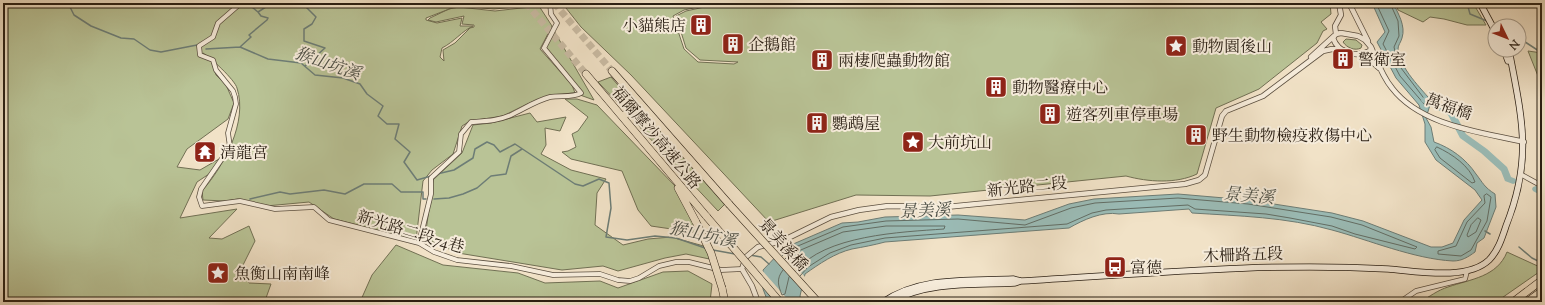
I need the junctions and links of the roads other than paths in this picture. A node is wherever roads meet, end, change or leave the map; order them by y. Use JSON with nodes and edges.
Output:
{"nodes":[{"id":1,"x":241,"y":3,"type":"edge"},
{"id":2,"x":519,"y":3,"type":"edge"},
{"id":3,"x":525,"y":3,"type":"edge"},
{"id":4,"x":550,"y":3,"type":"edge"},
{"id":5,"x":1339,"y":3,"type":"edge"},
{"id":6,"x":1349,"y":3,"type":"edge"},
{"id":7,"x":1480,"y":3,"type":"edge"},
{"id":8,"x":1484,"y":3,"type":"edge"},
{"id":9,"x":1488,"y":18,"type":"edge"},
{"id":10,"x":1493,"y":18,"type":"edge"},
{"id":11,"x":1335,"y":35,"type":"junction"},
{"id":12,"x":1370,"y":45,"type":"junction"},
{"id":13,"x":1343,"y":50,"type":"junction"},
{"id":14,"x":1357,"y":54,"type":"junction"},
{"id":15,"x":1507,"y":58,"type":"edge"},
{"id":16,"x":1510,"y":58,"type":"edge"},
{"id":17,"x":1307,"y":62,"type":"junction"},
{"id":18,"x":1512,"y":69,"type":"junction"},
{"id":19,"x":612,"y":71,"type":"tunnel mouth"},
{"id":20,"x":1382,"y":72,"type":"junction"},
{"id":21,"x":586,"y":74,"type":"tunnel mouth"},
{"id":22,"x":642,"y":106,"type":"junction"},
{"id":23,"x":622,"y":116,"type":"junction"},
{"id":24,"x":1524,"y":142,"type":"junction"},
{"id":25,"x":1522,"y":175,"type":"junction"},
{"id":26,"x":671,"y":176,"type":"junction"},
{"id":27,"x":1542,"y":186,"type":"edge"},
{"id":28,"x":729,"y":204,"type":"joint"},
{"id":29,"x":419,"y":243,"type":"junction"},
{"id":30,"x":742,"y":267,"type":"junction"},
{"id":31,"x":1467,"y":271,"type":"junction"},
{"id":32,"x":1021,"y":281,"type":"junction"},
{"id":33,"x":1541,"y":281,"type":"edge"},
{"id":34,"x":1542,"y":291,"type":"edge"},
{"id":35,"x":725,"y":302,"type":"edge"},
{"id":36,"x":758,"y":302,"type":"edge"},
{"id":37,"x":780,"y":302,"type":"edge"},
{"id":38,"x":818,"y":302,"type":"edge"},
{"id":39,"x":883,"y":302,"type":"edge"},
{"id":40,"x":891,"y":302,"type":"edge"},
{"id":41,"x":1400,"y":302,"type":"edge"},
{"id":42,"x":1513,"y":302,"type":"edge"},
{"id":43,"x":1527,"y":302,"type":"edge"}],
"edges":[{"from":1,"to":29,"type":"street","name":"新光路二段74巷"},
{"from":2,"to":3,"type":"street"},
{"from":4,"to":29,"type":"street"},
{"from":5,"to":11,"type":"street"},
{"from":6,"to":12,"type":"street"},
{"from":7,"to":9,"type":"main road"},
{"from":8,"to":10,"type":"main road"},
{"from":11,"to":12,"type":"street"},
{"from":11,"to":13,"type":"street"},
{"from":11,"to":17,"type":"street","name":"新光路二段"},
{"from":12,"to":14,"type":"street"},
{"from":12,"to":20,"type":"street"},
{"from":13,"to":14,"type":"street"},
{"from":13,"to":17,"type":"street","name":"新光路二段"},
{"from":14,"to":20,"type":"street"},
{"from":15,"to":18,"type":"main road","name":"木柵路五段"},
{"from":16,"to":18,"type":"main road","name":"木柵路五段"},
{"from":17,"to":30,"type":"street","name":"新光路二段"},
{"from":18,"to":24,"type":"main road","name":"木柵路五段"},
{"from":19,"to":22,"type":"highway","name":"福爾摩沙高速公路"},
{"from":20,"to":24,"type":"street","name":"萬福橋"},
{"from":21,"to":23,"type":"highway","name":"福爾摩沙高速公路"},
{"from":22,"to":23,"type":"highway"},
{"from":22,"to":28,"type":"highway","name":"福爾摩沙高速公路"},
{"from":23,"to":26,"type":"highway","name":"福爾摩沙高速公路"},
{"from":24,"to":25,"type":"main road","name":"木柵路五段"},
{"from":25,"to":27,"type":"street"},
{"from":25,"to":31,"type":"main road","name":"木柵路五段"},
{"from":26,"to":35,"type":"highway","bridge":true},
{"from":26,"to":37,"type":"highway","name":"福爾摩沙高速公路","bridge":true},
{"from":28,"to":38,"type":"highway","name":"景美溪橋","bridge":true},
{"from":29,"to":30,"type":"street","name":"新光路二段74巷"},
{"from":30,"to":36,"type":"street"},
{"from":31,"to":32,"type":"main road","name":"木柵路五段"},
{"from":31,"to":41,"type":"street","name":"木柵路五段"},
{"from":32,"to":39,"type":"main road","name":"木柵路五段"},
{"from":32,"to":40,"type":"main road","name":"木柵路五段"},
{"from":33,"to":42,"type":"highway"},
{"from":34,"to":43,"type":"highway"}]}
